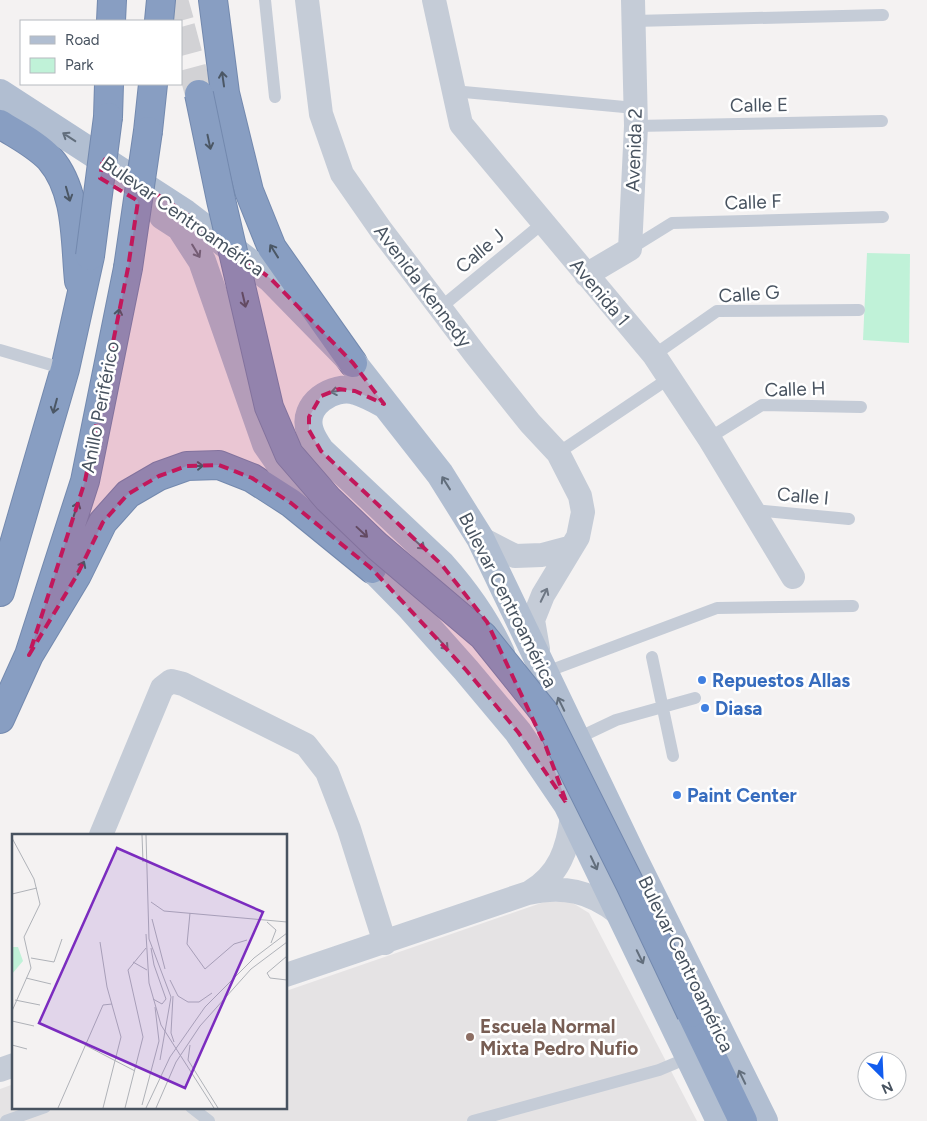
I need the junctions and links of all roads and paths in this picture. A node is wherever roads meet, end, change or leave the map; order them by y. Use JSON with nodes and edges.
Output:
{"nodes":[{"id":1,"x":112,"y":0,"type":"edge"},
{"id":2,"x":161,"y":0,"type":"edge"},
{"id":3,"x":213,"y":0,"type":"edge"},
{"id":4,"x":264,"y":0,"type":"edge"},
{"id":5,"x":307,"y":0,"type":"edge"},
{"id":6,"x":434,"y":0,"type":"edge"},
{"id":7,"x":633,"y":11,"type":"edge"},
{"id":8,"x":883,"y":15,"type":"dead end"},
{"id":9,"x":111,"y":20,"type":"edge"},
{"id":10,"x":159,"y":20,"type":"edge"},
{"id":11,"x":109,"y":85,"type":"edge"},
{"id":12,"x":153,"y":85,"type":"edge"},
{"id":13,"x":454,"y":91,"type":"junction"},
{"id":14,"x":0,"y":93,"type":"edge"},
{"id":15,"x":199,"y":94,"type":"tunnel mouth"},
{"id":16,"x":275,"y":97,"type":"dead end"},
{"id":17,"x":0,"y":115,"type":"edge"},
{"id":18,"x":636,"y":117,"type":"junction"},
{"id":19,"x":882,"y":121,"type":"dead end"},
{"id":20,"x":0,"y":124,"type":"edge"},
{"id":21,"x":883,"y":217,"type":"dead end"},
{"id":22,"x":543,"y":223,"type":"junction"},
{"id":23,"x":630,"y":249,"type":"junction"},
{"id":24,"x":586,"y":275,"type":"junction"},
{"id":25,"x":81,"y":300,"type":"junction"},
{"id":26,"x":440,"y":308,"type":"junction"},
{"id":27,"x":858,"y":310,"type":"dead end"},
{"id":28,"x":0,"y":350,"type":"edge"},
{"id":29,"x":654,"y":355,"type":"junction"},
{"id":30,"x":353,"y":362,"type":"junction"},
{"id":31,"x":66,"y":368,"type":"junction"},
{"id":32,"x":668,"y":379,"type":"junction"},
{"id":33,"x":384,"y":404,"type":"junction"},
{"id":34,"x":861,"y":407,"type":"dead end"},
{"id":35,"x":709,"y":438,"type":"junction"},
{"id":36,"x":558,"y":453,"type":"junction"},
{"id":37,"x":753,"y":510,"type":"junction"},
{"id":38,"x":849,"y":520,"type":"dead end"},
{"id":39,"x":480,"y":538,"type":"junction"},
{"id":40,"x":572,"y":548,"type":"junction"},
{"id":41,"x":372,"y":569,"type":"junction"},
{"id":42,"x":793,"y":577,"type":"dead end"},
{"id":43,"x":0,"y":592,"type":"edge"},
{"id":44,"x":853,"y":606,"type":"dead end"},
{"id":45,"x":29,"y":654,"type":"junction"},
{"id":46,"x":652,"y":657,"type":"dead end"},
{"id":47,"x":543,"y":665,"type":"junction"},
{"id":48,"x":694,"y":698,"type":"dead end"},
{"id":49,"x":664,"y":706,"type":"junction"},
{"id":50,"x":0,"y":719,"type":"edge"},
{"id":51,"x":578,"y":738,"type":"junction"},
{"id":52,"x":673,"y":756,"type":"dead end"},
{"id":53,"x":570,"y":810,"type":"junction"},
{"id":54,"x":101,"y":834,"type":"edge"},
{"id":55,"x":528,"y":893,"type":"junction"},
{"id":56,"x":618,"y":913,"type":"junction"},
{"id":57,"x":386,"y":943,"type":"junction"},
{"id":58,"x":288,"y":974,"type":"edge"},
{"id":59,"x":690,"y":1057,"type":"junction"},
{"id":60,"x":12,"y":1066,"type":"edge"},
{"id":61,"x":0,"y":1070,"type":"edge"},
{"id":62,"x":42,"y":1108,"type":"edge"},
{"id":63,"x":192,"y":1108,"type":"edge"},
{"id":64,"x":715,"y":1115,"type":"edge"},
{"id":65,"x":6,"y":1121,"type":"edge"},
{"id":66,"x":209,"y":1121,"type":"edge"},
{"id":67,"x":473,"y":1121,"type":"edge"},
{"id":68,"x":743,"y":1121,"type":"edge"},
{"id":69,"x":764,"y":1121,"type":"edge"}],
"edges":[{"from":1,"to":9,"type":"highway"},
{"from":2,"to":10,"type":"highway"},
{"from":30,"to":3,"type":"highway","one_way":true},
{"from":4,"to":16,"type":"lane"},
{"from":5,"to":26,"type":"street","name":"Avenida Kennedy"},
{"from":6,"to":13,"type":"street","name":"Avenida 1"},
{"from":7,"to":8,"type":"lane"},
{"from":7,"to":18,"type":"street","name":"Avenida 2"},
{"from":11,"to":25,"type":"highway","bridge":true},
{"from":45,"to":12,"type":"highway","name":"Anillo Periférico","one_way":true,"bridge":true},
{"from":13,"to":18,"type":"lane","name":"Calle E"},
{"from":13,"to":22,"type":"street","name":"Avenida 1"},
{"from":30,"to":14,"type":"main road","name":"Bulevar Centroamérica","one_way":true},
{"from":15,"to":68,"type":"highway","one_way":true,"bridge":true},
{"from":17,"to":41,"type":"main road","name":"Bulevar Centroamérica","one_way":true},
{"from":18,"to":19,"type":"lane","name":"Calle E"},
{"from":18,"to":23,"type":"street","name":"Avenida 2"},
{"from":20,"to":25,"type":"highway","one_way":true},
{"from":21,"to":23,"type":"lane","name":"Calle F"},
{"from":22,"to":24,"type":"street","name":"Avenida 1"},
{"from":22,"to":26,"type":"lane","name":"Calle J"},
{"from":23,"to":24,"type":"street"},
{"from":24,"to":29,"type":"street","name":"Avenida 1"},
{"from":25,"to":31,"type":"highway"},
{"from":26,"to":36,"type":"street","name":"Avenida Kennedy"},
{"from":27,"to":29,"type":"lane","name":"Calle G"},
{"from":28,"to":31,"type":"lane"},
{"from":29,"to":32,"type":"street","name":"Avenida 1"},
{"from":30,"to":33,"type":"main road","name":"Bulevar Centroamérica"},
{"from":31,"to":43,"type":"highway","one_way":true},
{"from":32,"to":35,"type":"street","name":"Avenida 1"},
{"from":32,"to":36,"type":"lane"},
{"from":39,"to":33,"type":"main road","name":"Bulevar Centroamérica","one_way":true},
{"from":33,"to":53,"type":"main road","one_way":true},
{"from":34,"to":35,"type":"lane","name":"Calle H"},
{"from":35,"to":37,"type":"street","name":"Avenida 1"},
{"from":36,"to":40,"type":"street","name":"Avenida Kennedy"},
{"from":37,"to":38,"type":"lane","name":"Calle I"},
{"from":37,"to":42,"type":"street","name":"Avenida 1"},
{"from":39,"to":40,"type":"street"},
{"from":39,"to":47,"type":"main road","name":"Bulevar Centroamérica"},
{"from":47,"to":40,"type":"street","name":"Avenida Kennedy","one_way":true},
{"from":45,"to":41,"type":"highway","one_way":true},
{"from":41,"to":53,"type":"main road","name":"Bulevar Centroamérica","one_way":true},
{"from":44,"to":47,"type":"lane"},
{"from":45,"to":50,"type":"highway","name":"Anillo Periférico"},
{"from":46,"to":49,"type":"lane"},
{"from":51,"to":47,"type":"main road","name":"Bulevar Centroamérica","one_way":true},
{"from":48,"to":49,"type":"lane"},
{"from":49,"to":51,"type":"lane"},
{"from":49,"to":52,"type":"lane"},
{"from":69,"to":51,"type":"main road","name":"Bulevar Centroamérica","one_way":true},
{"from":53,"to":55,"type":"street"},
{"from":53,"to":56,"type":"main road","name":"Bulevar Centroamérica","one_way":true},
{"from":54,"to":57,"type":"street"},
{"from":55,"to":56,"type":"street"},
{"from":55,"to":57,"type":"street"},
{"from":56,"to":59,"type":"main road","name":"Bulevar Centroamérica","one_way":true},
{"from":57,"to":58,"type":"street"},
{"from":59,"to":64,"type":"main road","name":"Bulevar Centroamérica"},
{"from":59,"to":67,"type":"lane"},
{"from":60,"to":61,"type":"street"},
{"from":62,"to":65,"type":"lane"},
{"from":63,"to":66,"type":"lane"}]}
